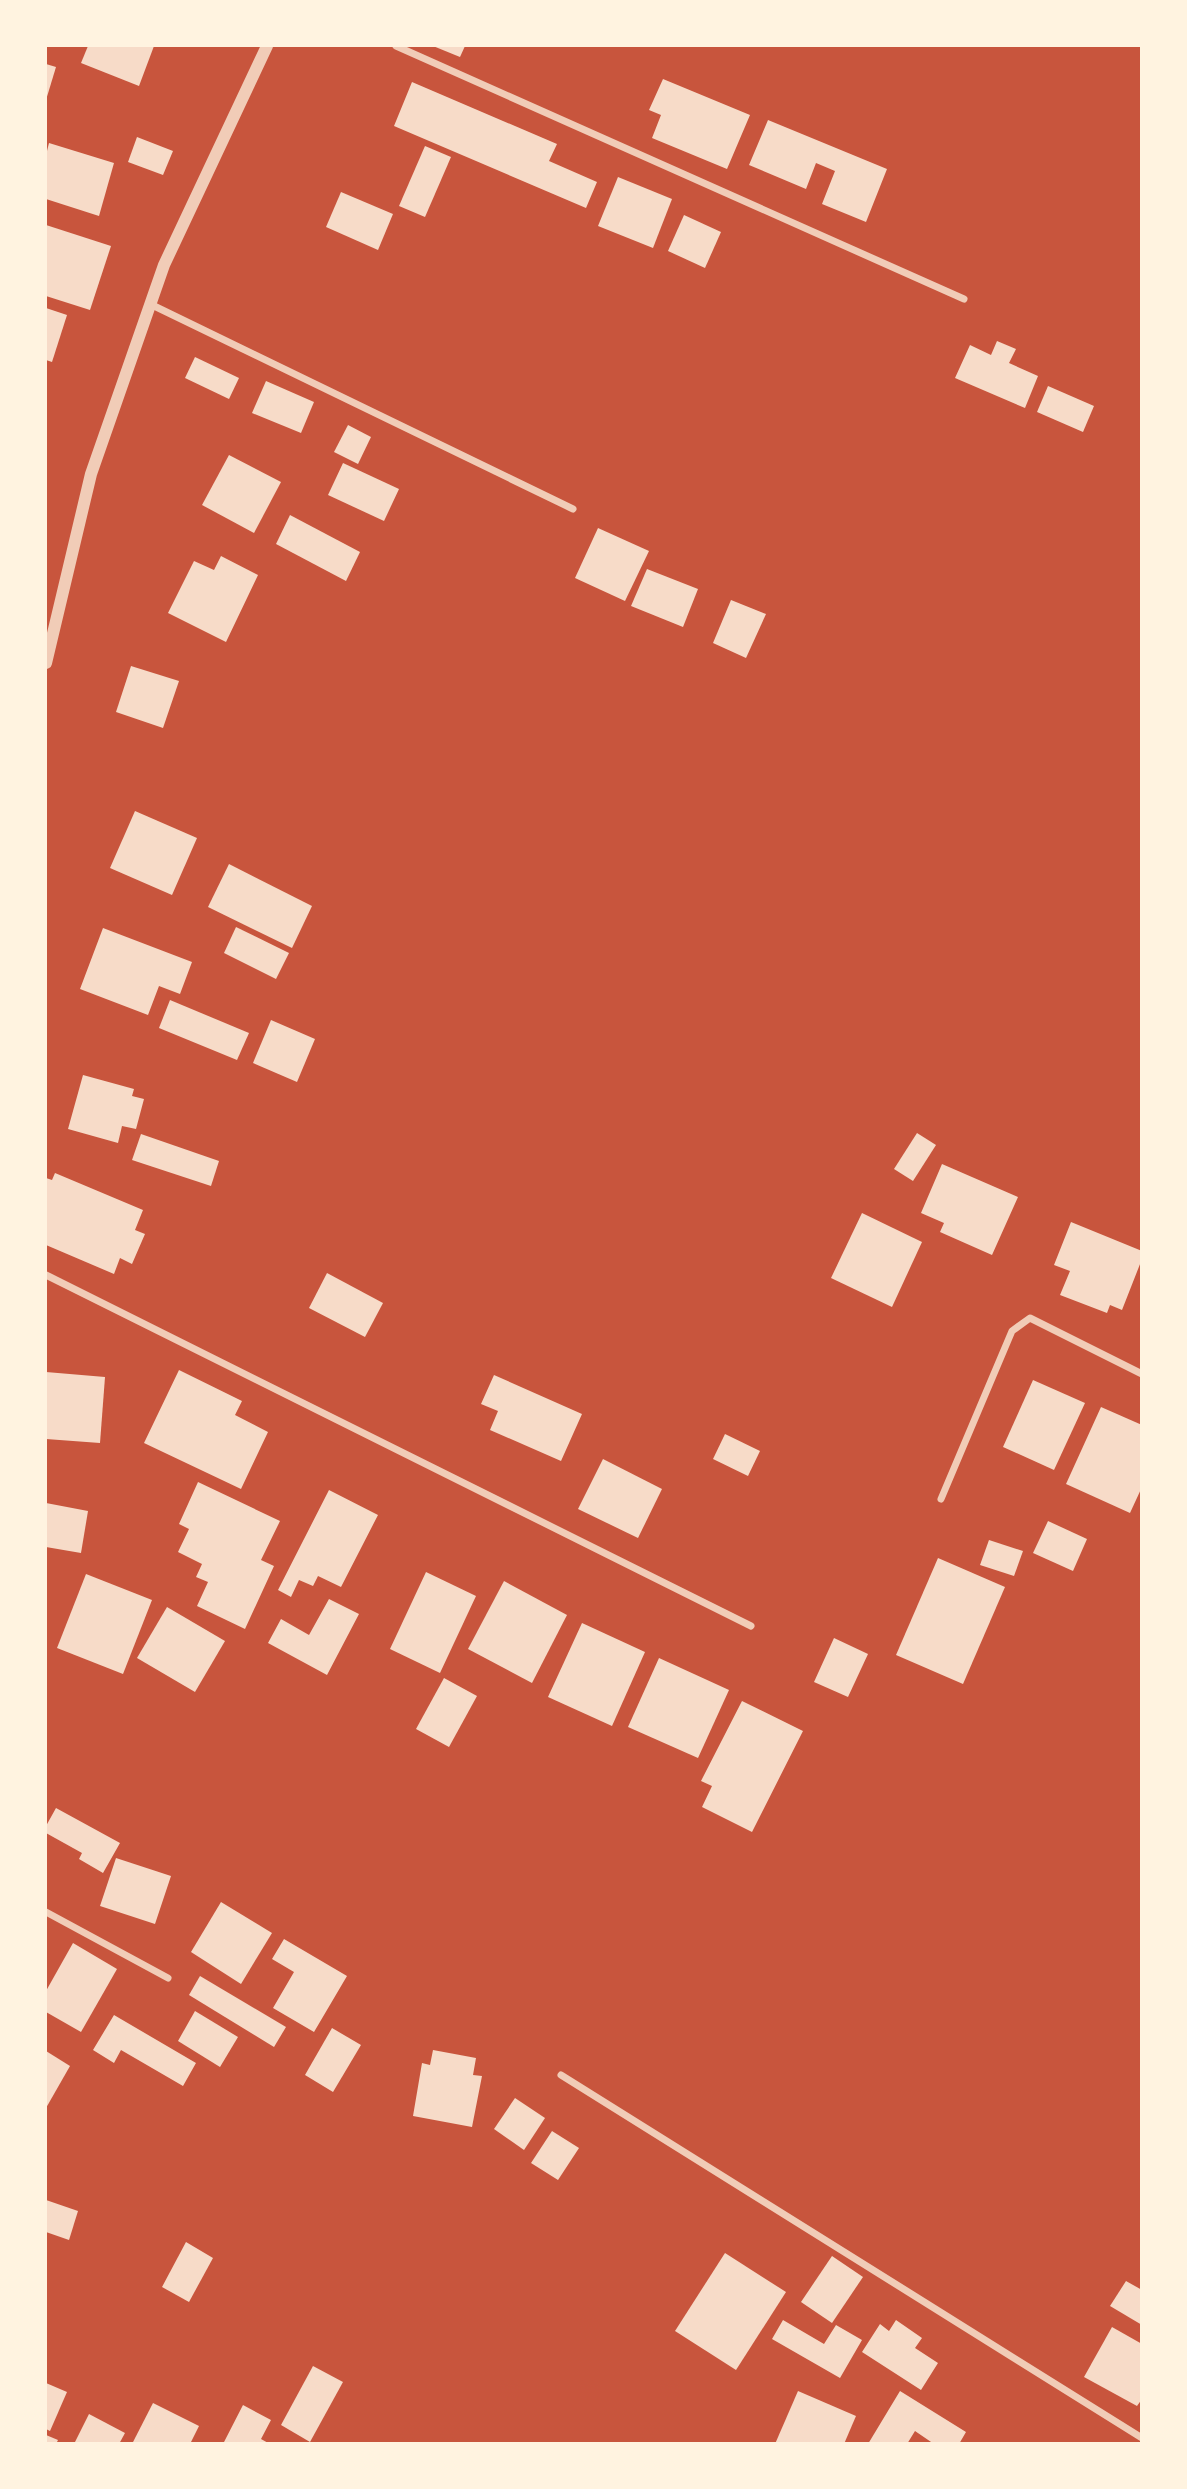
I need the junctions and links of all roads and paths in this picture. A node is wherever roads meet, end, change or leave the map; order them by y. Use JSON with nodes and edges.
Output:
{"nodes":[{"id":1,"x":267,"y":46,"type":"edge"},
{"id":2,"x":396,"y":46,"type":"edge"},
{"id":3,"x":964,"y":299,"type":"dead end"},
{"id":4,"x":150,"y":304,"type":"junction"},
{"id":5,"x":573,"y":509,"type":"dead end"},
{"id":6,"x":46,"y":663,"type":"edge"},
{"id":7,"x":46,"y":1275,"type":"edge"},
{"id":8,"x":1142,"y":1374,"type":"edge"},
{"id":9,"x":941,"y":1499,"type":"dead end"},
{"id":10,"x":751,"y":1626,"type":"dead end"},
{"id":11,"x":46,"y":1912,"type":"edge"},
{"id":12,"x":168,"y":1978,"type":"dead end"},
{"id":13,"x":561,"y":2075,"type":"dead end"},
{"id":14,"x":1142,"y":2438,"type":"edge"}],
"edges":[{"from":1,"to":4,"type":"street"},
{"from":2,"to":3,"type":"street"},
{"from":4,"to":5,"type":"street"},
{"from":4,"to":6,"type":"street"},
{"from":7,"to":10,"type":"street"},
{"from":8,"to":9,"type":"street"},
{"from":11,"to":12,"type":"street"},
{"from":13,"to":14,"type":"street"}]}
